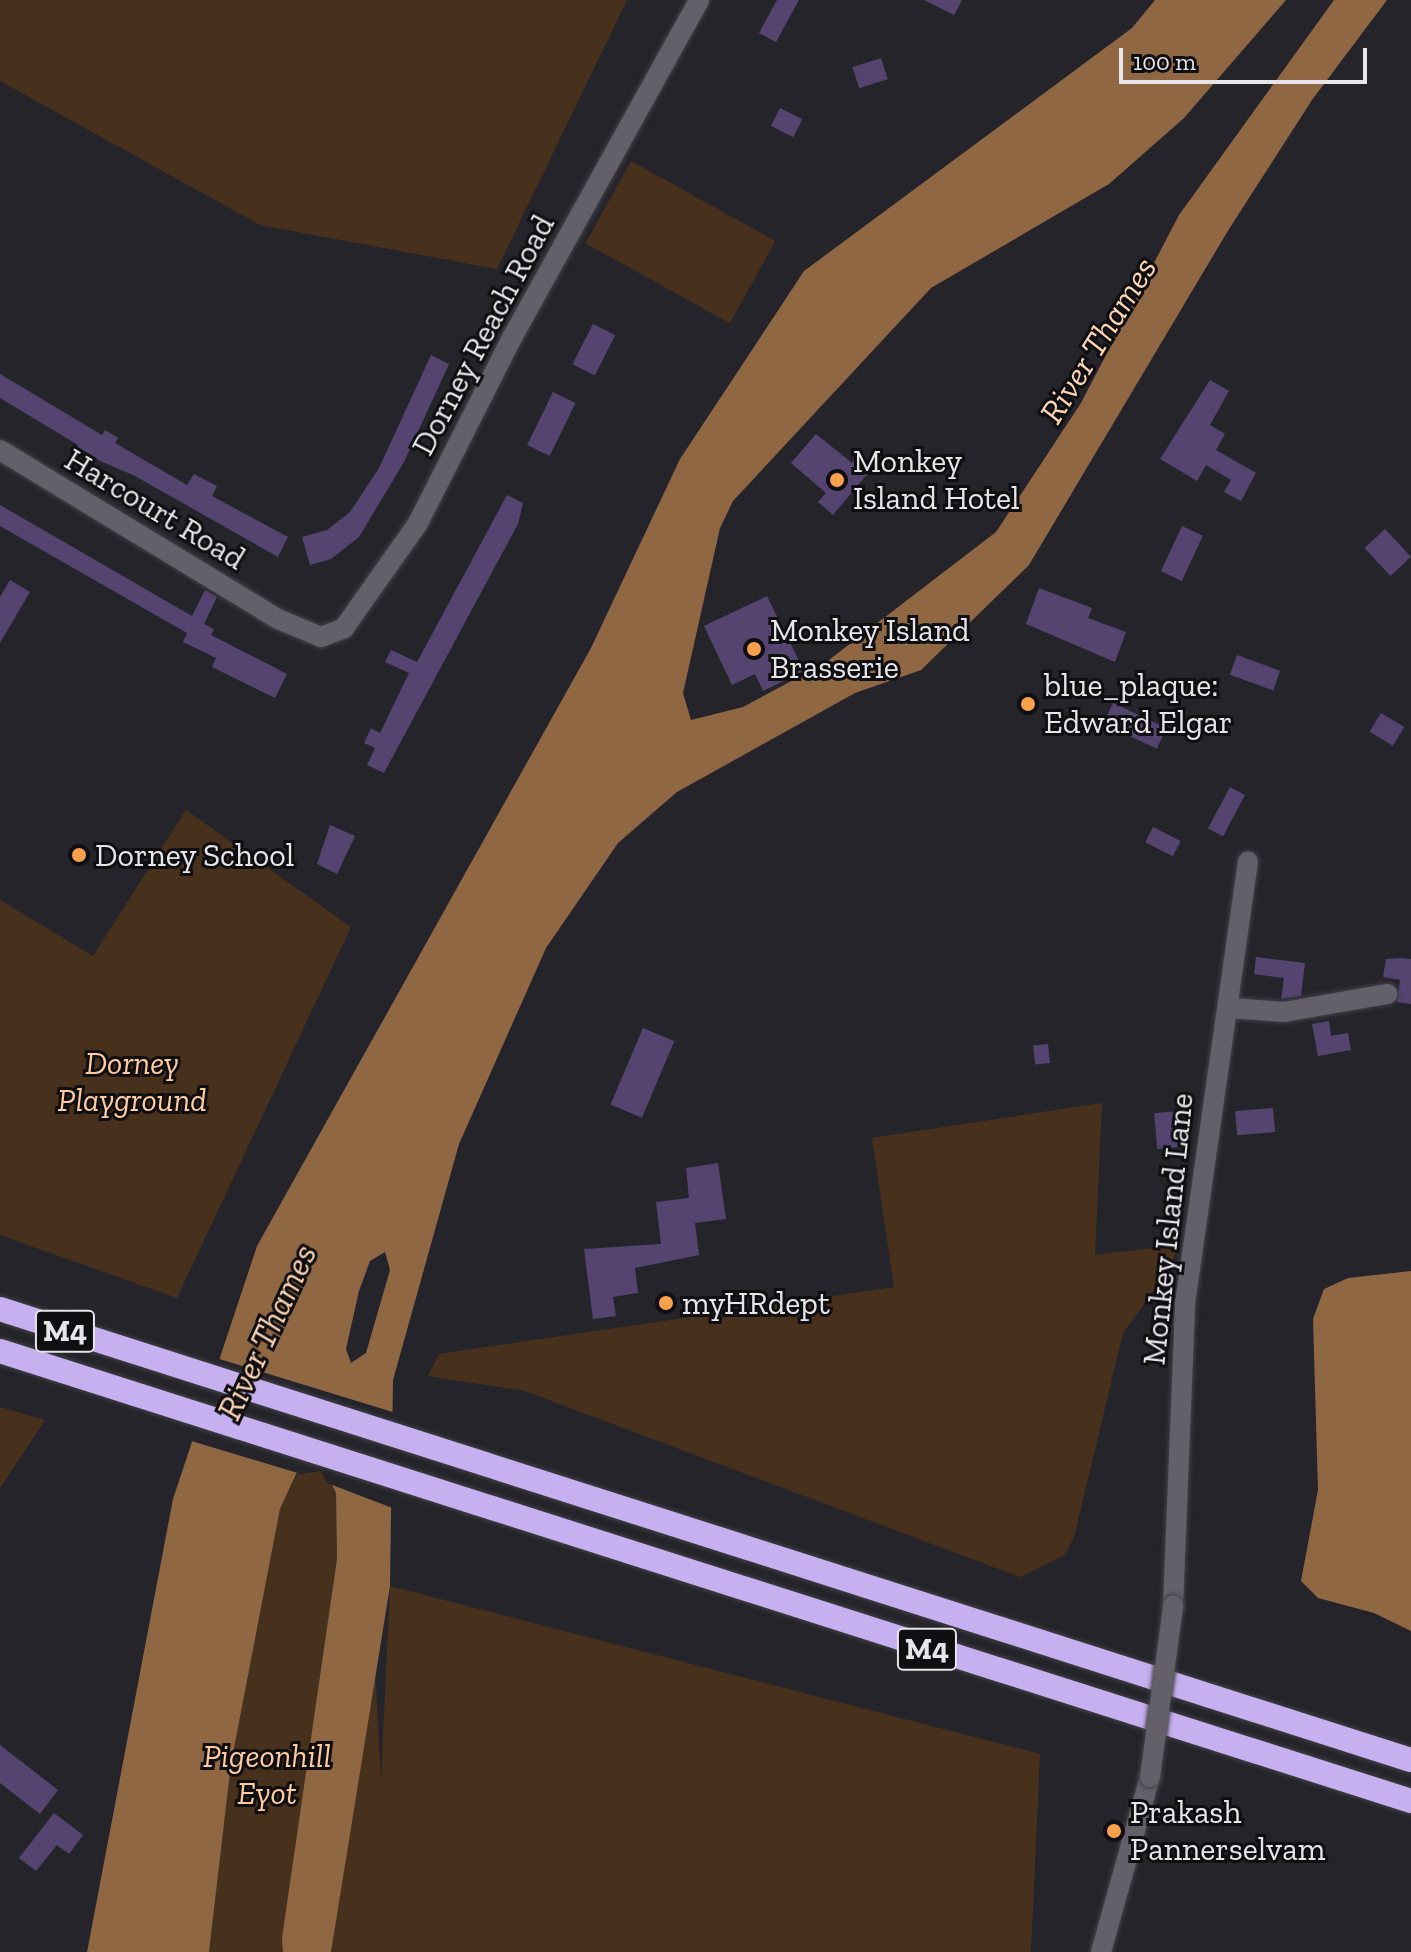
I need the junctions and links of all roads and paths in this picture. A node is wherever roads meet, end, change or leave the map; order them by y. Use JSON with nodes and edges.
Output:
{"nodes":[{"id":1,"x":699,"y":0,"type":"edge"},
{"id":2,"x":0,"y":450,"type":"edge"},
{"id":3,"x":278,"y":619,"type":"joint"},
{"id":4,"x":1248,"y":861,"type":"dead end"},
{"id":5,"x":1387,"y":994,"type":"dead end"},
{"id":6,"x":1230,"y":1008,"type":"junction"},
{"id":7,"x":0,"y":1309,"type":"edge"},
{"id":8,"x":0,"y":1351,"type":"edge"},
{"id":9,"x":1411,"y":1760,"type":"edge"},
{"id":10,"x":1411,"y":1801,"type":"edge"},
{"id":11,"x":1101,"y":1952,"type":"edge"}],
"edges":[{"from":1,"to":3,"type":"street","name":"Dorney Reach Road"},
{"from":2,"to":3,"type":"street","name":"Harcourt Road"},
{"from":4,"to":6,"type":"street","name":"Monkey Island Lane"},
{"from":5,"to":6,"type":"street"},
{"from":6,"to":11,"type":"street","name":"Monkey Island Lane","bridge":true},
{"from":7,"to":9,"type":"highway","number":"M4"},
{"from":8,"to":10,"type":"highway","number":"M4"}]}
